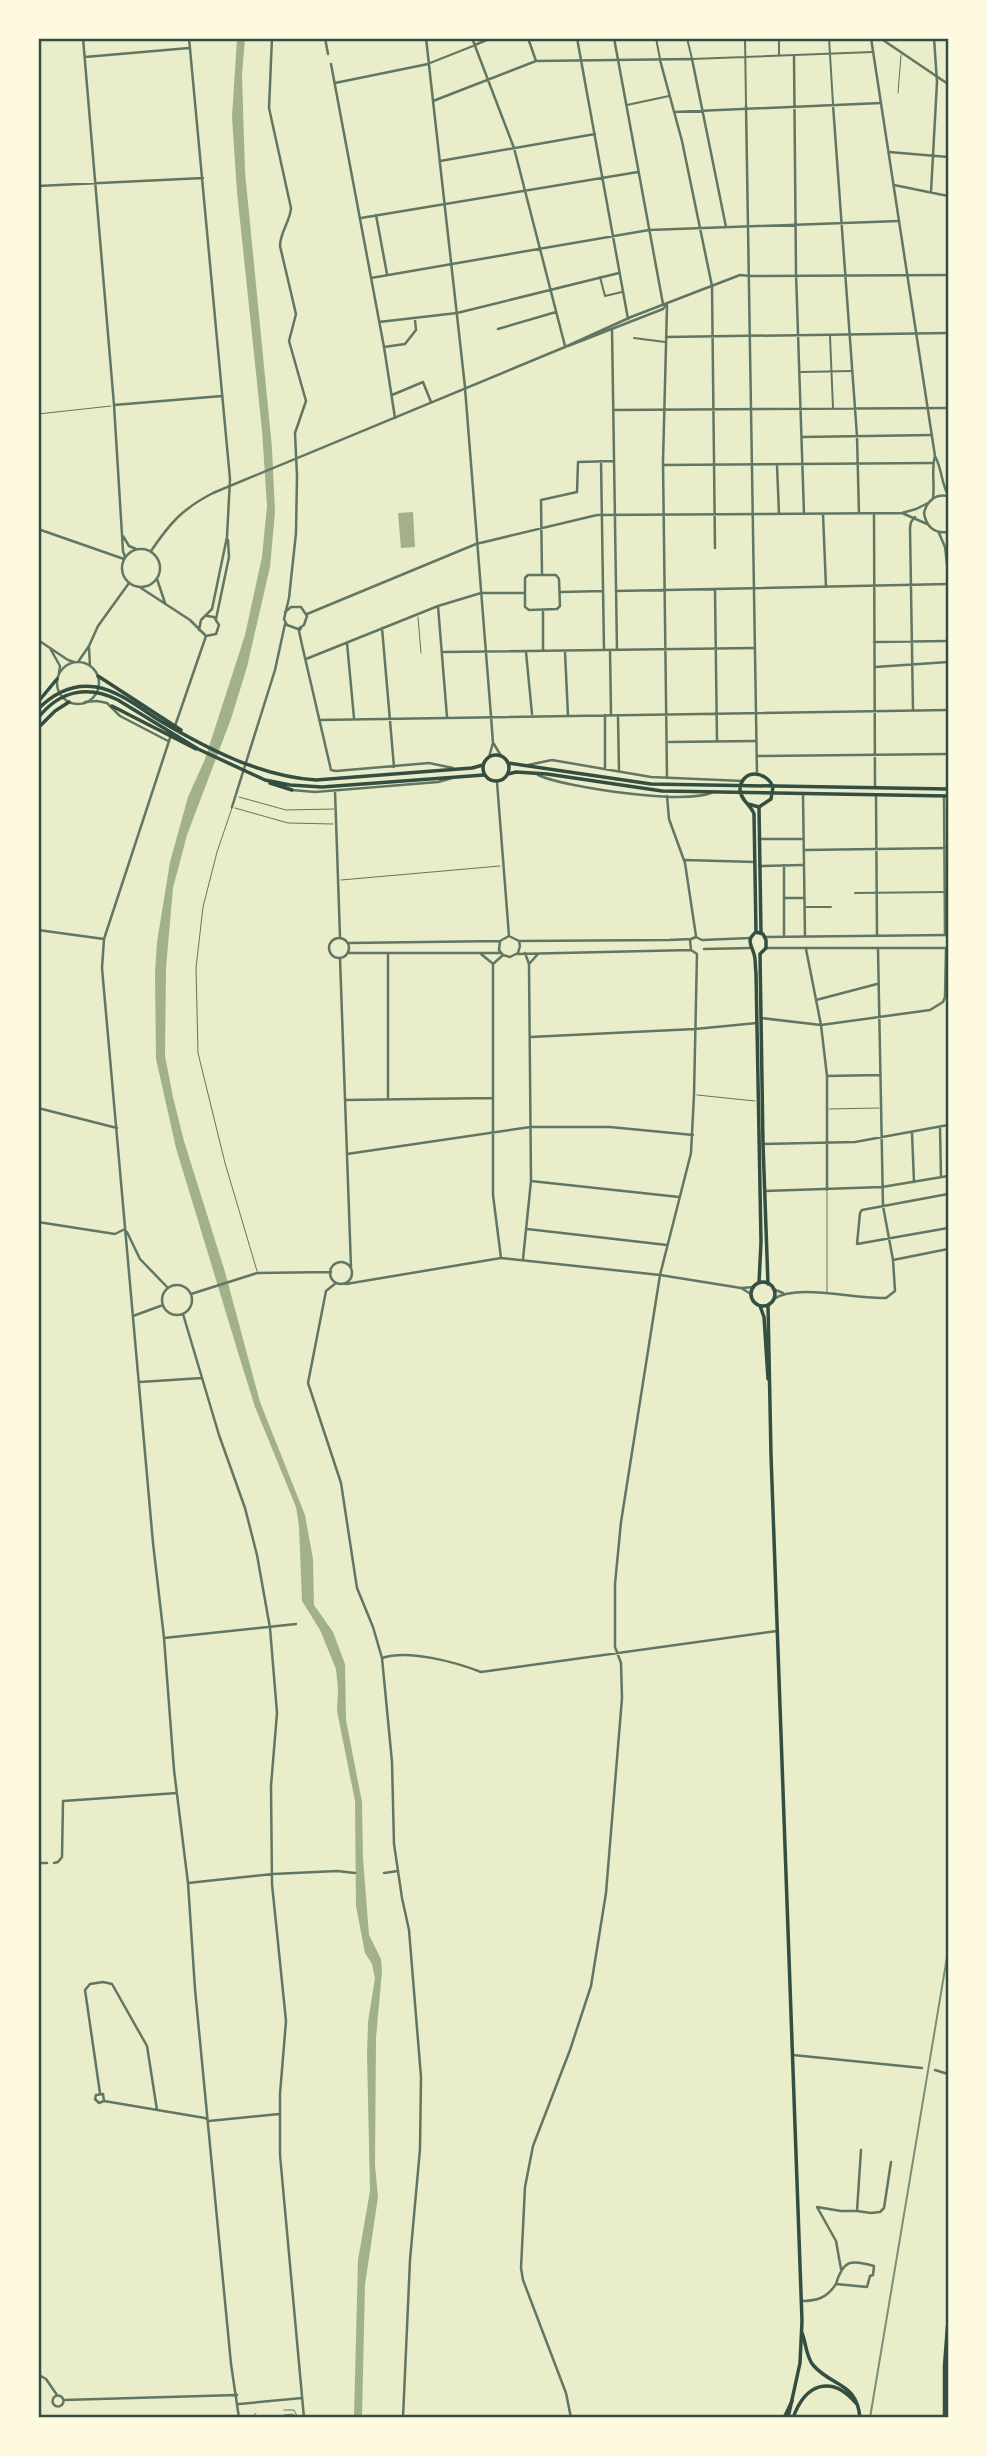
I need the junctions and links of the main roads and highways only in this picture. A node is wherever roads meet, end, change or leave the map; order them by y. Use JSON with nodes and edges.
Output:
{"nodes":[{"id":1,"x":98,"y":676,"type":"road end"},
{"id":2,"x":57,"y":679,"type":"road end"},
{"id":3,"x":119,"y":698,"type":"junction"},
{"id":4,"x":38,"y":702,"type":"edge"},
{"id":5,"x":69,"y":702,"type":"road end"},
{"id":6,"x":113,"y":706,"type":"road end"},
{"id":7,"x":38,"y":709,"type":"edge"},
{"id":8,"x":38,"y":718,"type":"edge"},
{"id":9,"x":163,"y":725,"type":"junction"},
{"id":10,"x":38,"y":728,"type":"edge"},
{"id":11,"x":508,"y":763,"type":"junction"},
{"id":12,"x":483,"y":765,"type":"junction"},
{"id":13,"x":508,"y":774,"type":"junction"},
{"id":14,"x":484,"y":775,"type":"junction"},
{"id":15,"x":265,"y":780,"type":"junction"},
{"id":16,"x":741,"y":787,"type":"junction"},
{"id":17,"x":773,"y":787,"type":"junction"},
{"id":18,"x":948,"y":789,"type":"edge"},
{"id":19,"x":292,"y":790,"type":"road end"},
{"id":20,"x":740,"y":793,"type":"junction"},
{"id":21,"x":773,"y":794,"type":"junction"},
{"id":22,"x":946,"y":796,"type":"edge"},
{"id":23,"x":747,"y":804,"type":"junction"},
{"id":24,"x":760,"y":807,"type":"junction"},
{"id":25,"x":759,"y":932,"type":"junction"},
{"id":26,"x":752,"y":950,"type":"junction"},
{"id":27,"x":760,"y":954,"type":"junction"},
{"id":28,"x":768,"y":1284,"type":"junction"},
{"id":29,"x":756,"y":1285,"type":"junction"},
{"id":30,"x":768,"y":1305,"type":"junction"},
{"id":31,"x":760,"y":1306,"type":"junction"},
{"id":32,"x":769,"y":1388,"type":"junction"},
{"id":33,"x":948,"y":2326,"type":"edge"},
{"id":34,"x":802,"y":2333,"type":"junction"},
{"id":35,"x":858,"y":2406,"type":"junction"},
{"id":36,"x":788,"y":2417,"type":"edge"},
{"id":37,"x":860,"y":2417,"type":"edge"},
{"id":38,"x":945,"y":2417,"type":"edge"}],
"edges":[{"from":1,"to":9,"type":"main road"},
{"from":2,"to":4,"type":"main road"},
{"from":3,"to":7,"type":"main road"},
{"from":3,"to":8,"type":"main road"},
{"from":3,"to":9,"type":"main road"},
{"from":5,"to":10,"type":"main road"},
{"from":6,"to":9,"type":"main road"},
{"from":9,"to":12,"type":"main road"},
{"from":9,"to":15,"type":"main road"},
{"from":11,"to":12,"type":"main road"},
{"from":11,"to":13,"type":"main road"},
{"from":11,"to":16,"type":"main road"},
{"from":12,"to":14,"type":"main road"},
{"from":13,"to":14,"type":"main road"},
{"from":13,"to":20,"type":"main road"},
{"from":14,"to":15,"type":"main road"},
{"from":15,"to":19,"type":"main road"},
{"from":16,"to":17,"type":"main road"},
{"from":16,"to":17,"type":"main road"},
{"from":16,"to":20,"type":"main road"},
{"from":17,"to":18,"type":"main road"},
{"from":17,"to":21,"type":"main road"},
{"from":20,"to":21,"type":"main road"},
{"from":20,"to":23,"type":"main road"},
{"from":21,"to":22,"type":"main road"},
{"from":21,"to":24,"type":"main road"},
{"from":23,"to":24,"type":"main road"},
{"from":23,"to":25,"type":"main road"},
{"from":24,"to":25,"type":"main road"},
{"from":25,"to":26,"type":"main road"},
{"from":25,"to":27,"type":"main road"},
{"from":26,"to":27,"type":"main road"},
{"from":26,"to":29,"type":"main road"},
{"from":27,"to":28,"type":"main road"},
{"from":28,"to":29,"type":"main road"},
{"from":28,"to":30,"type":"main road"},
{"from":29,"to":31,"type":"main road"},
{"from":30,"to":31,"type":"main road"},
{"from":30,"to":32,"type":"main road"},
{"from":31,"to":32,"type":"main road"},
{"from":32,"to":34,"type":"main road"},
{"from":33,"to":38,"type":"highway"},
{"from":34,"to":35,"type":"main road"},
{"from":34,"to":36,"type":"main road"},
{"from":35,"to":36,"type":"main road"},
{"from":35,"to":37,"type":"main road"}]}
